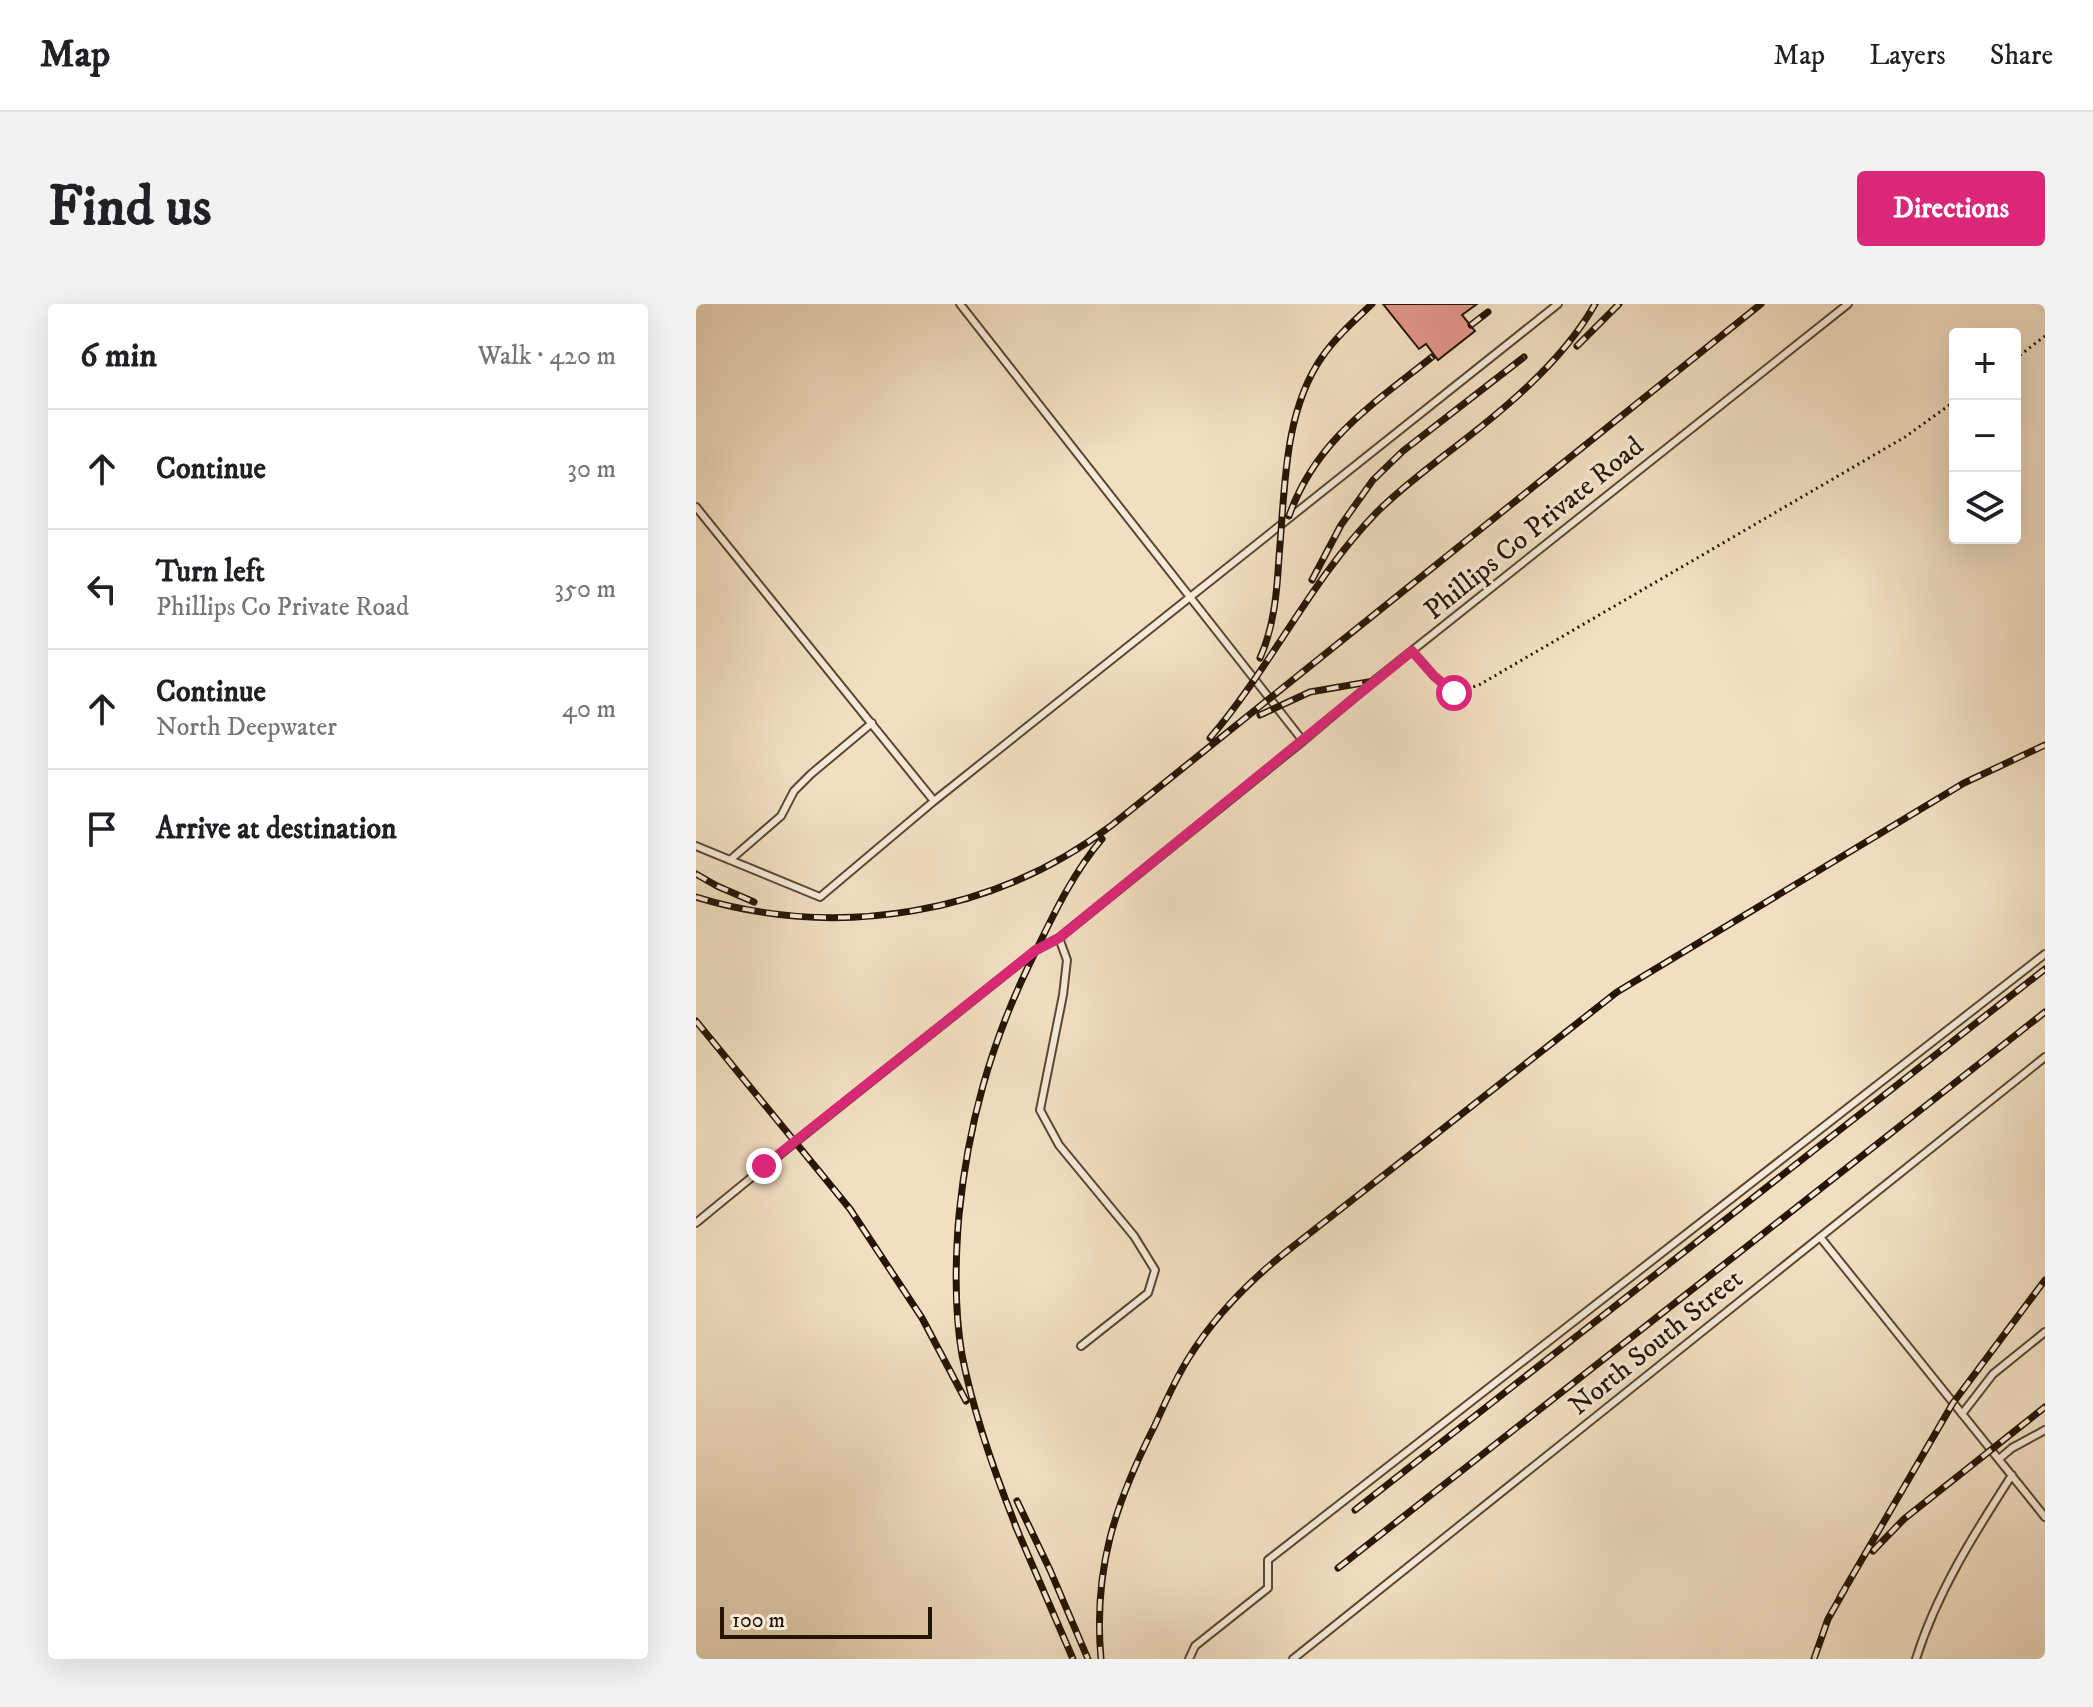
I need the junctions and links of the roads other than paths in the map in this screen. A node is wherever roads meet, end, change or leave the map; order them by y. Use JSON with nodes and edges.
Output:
{"nodes":[{"id":1,"x":960,"y":304,"type":"edge"},
{"id":2,"x":1558,"y":304,"type":"edge"},
{"id":3,"x":1848,"y":304,"type":"edge"},
{"id":4,"x":696,"y":507,"type":"edge"},
{"id":5,"x":1191,"y":596,"type":"junction"},
{"id":6,"x":872,"y":723,"type":"junction"},
{"id":7,"x":1303,"y":741,"type":"junction"},
{"id":8,"x":934,"y":801,"type":"junction"},
{"id":9,"x":696,"y":846,"type":"edge"},
{"id":10,"x":730,"y":860,"type":"junction"},
{"id":11,"x":1059,"y":938,"type":"junction"},
{"id":12,"x":2045,"y":954,"type":"edge"},
{"id":13,"x":2045,"y":1057,"type":"edge"},
{"id":14,"x":696,"y":1223,"type":"edge"},
{"id":15,"x":1820,"y":1237,"type":"junction"},
{"id":16,"x":2045,"y":1332,"type":"edge"},
{"id":17,"x":1081,"y":1346,"type":"dead end"},
{"id":18,"x":1962,"y":1414,"type":"junction"},
{"id":19,"x":2045,"y":1430,"type":"edge"},
{"id":20,"x":1999,"y":1459,"type":"junction"},
{"id":21,"x":2012,"y":1475,"type":"junction"},
{"id":22,"x":2045,"y":1517,"type":"edge"},
{"id":23,"x":1189,"y":1659,"type":"edge"},
{"id":24,"x":1293,"y":1659,"type":"edge"},
{"id":25,"x":1916,"y":1659,"type":"edge"}],
"edges":[{"from":1,"to":5,"type":"lane"},
{"from":2,"to":5,"type":"lane"},
{"from":3,"to":7,"type":"lane","name":"Phillips Co Private Road"},
{"from":4,"to":6,"type":"lane"},
{"from":5,"to":7,"type":"lane"},
{"from":5,"to":8,"type":"lane"},
{"from":6,"to":8,"type":"lane"},
{"from":6,"to":10,"type":"lane"},
{"from":7,"to":11,"type":"lane","name":"Phillips Co Private Road"},
{"from":8,"to":10,"type":"lane"},
{"from":9,"to":10,"type":"lane"},
{"from":11,"to":14,"type":"lane","name":"Phillips Co Private Road"},
{"from":11,"to":17,"type":"lane"},
{"from":12,"to":23,"type":"lane"},
{"from":13,"to":15,"type":"lane","name":"North South Street"},
{"from":15,"to":18,"type":"lane"},
{"from":15,"to":24,"type":"lane","name":"North South Street"},
{"from":16,"to":18,"type":"lane"},
{"from":18,"to":20,"type":"lane"},
{"from":19,"to":20,"type":"lane"},
{"from":20,"to":21,"type":"lane"},
{"from":21,"to":22,"type":"lane"},
{"from":21,"to":25,"type":"lane"}]}
